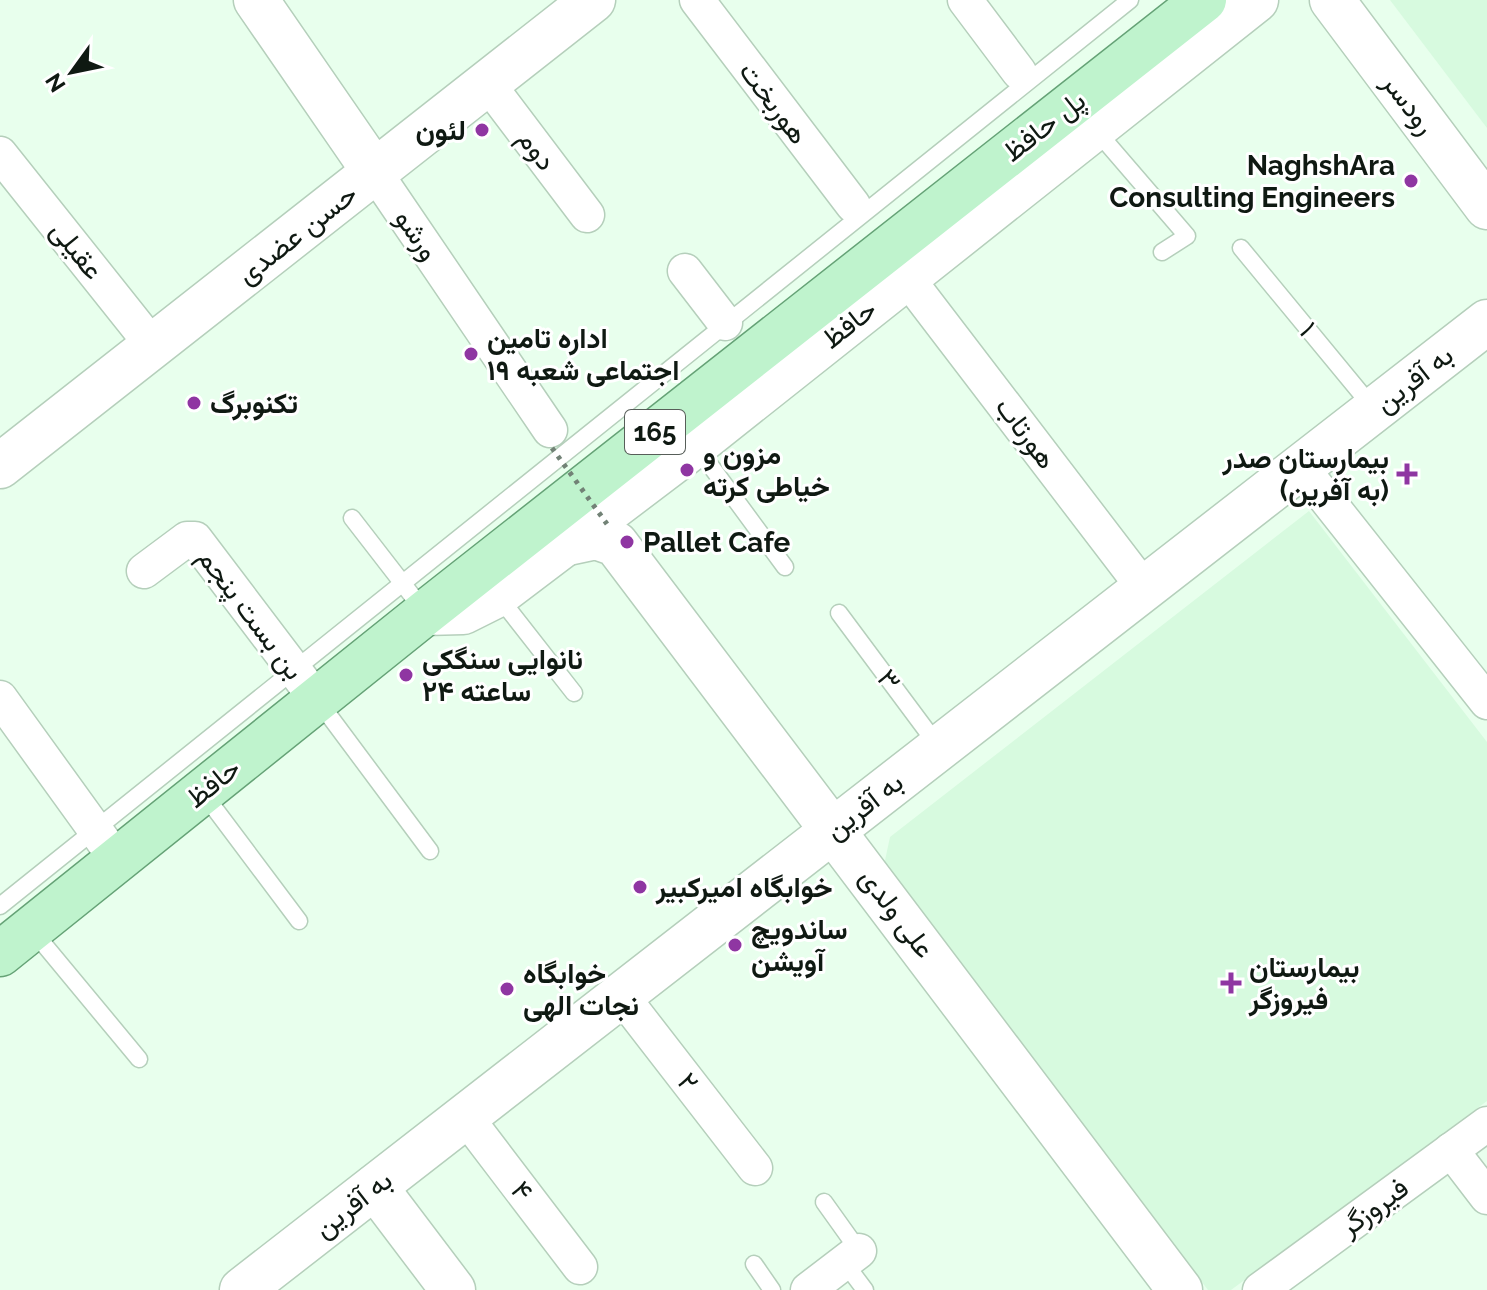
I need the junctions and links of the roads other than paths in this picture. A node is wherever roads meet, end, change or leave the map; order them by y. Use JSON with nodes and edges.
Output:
{"nodes":[{"id":1,"x":256,"y":0,"type":"edge"},
{"id":2,"x":593,"y":0,"type":"edge"},
{"id":3,"x":697,"y":0,"type":"edge"},
{"id":4,"x":965,"y":0,"type":"edge"},
{"id":5,"x":1130,"y":0,"type":"edge"},
{"id":6,"x":1204,"y":0,"type":"edge"},
{"id":7,"x":1256,"y":0,"type":"edge"},
{"id":8,"x":1332,"y":0,"type":"edge"},
{"id":9,"x":1019,"y":72,"type":"dead end"},
{"id":10,"x":488,"y":84,"type":"junction"},
{"id":11,"x":1093,"y":127,"type":"junction"},
{"id":12,"x":0,"y":154,"type":"edge"},
{"id":13,"x":376,"y":174,"type":"junction"},
{"id":14,"x":853,"y":205,"type":"dead end"},
{"id":15,"x":1487,"y":207,"type":"edge"},
{"id":16,"x":587,"y":215,"type":"dead end"},
{"id":17,"x":1241,"y":248,"type":"dead end"},
{"id":18,"x":1162,"y":252,"type":"dead end"},
{"id":19,"x":896,"y":265,"type":"junction"},
{"id":20,"x":685,"y":271,"type":"dead end"},
{"id":21,"x":1487,"y":322,"type":"edge"},
{"id":22,"x":725,"y":323,"type":"junction"},
{"id":23,"x":153,"y":346,"type":"junction"},
{"id":24,"x":1374,"y":409,"type":"junction"},
{"id":25,"x":551,"y":439,"type":"road end"},
{"id":26,"x":695,"y":445,"type":"junction"},
{"id":27,"x":0,"y":466,"type":"edge"},
{"id":28,"x":1301,"y":467,"type":"junction"},
{"id":29,"x":352,"y":518,"type":"dead end"},
{"id":30,"x":563,"y":544,"type":"junction"},
{"id":31,"x":785,"y":567,"type":"dead end"},
{"id":32,"x":144,"y":571,"type":"dead end"},
{"id":33,"x":1144,"y":588,"type":"junction"},
{"id":34,"x":497,"y":595,"type":"junction"},
{"id":35,"x":414,"y":598,"type":"junction"},
{"id":36,"x":839,"y":613,"type":"dead end"},
{"id":37,"x":305,"y":685,"type":"junction"},
{"id":38,"x":574,"y":693,"type":"dead end"},
{"id":39,"x":0,"y":698,"type":"edge"},
{"id":40,"x":1487,"y":702,"type":"edge"},
{"id":41,"x":939,"y":748,"type":"junction"},
{"id":42,"x":202,"y":792,"type":"junction"},
{"id":43,"x":835,"y":829,"type":"junction"},
{"id":44,"x":106,"y":844,"type":"junction"},
{"id":45,"x":430,"y":851,"type":"dead end"},
{"id":46,"x":299,"y":921,"type":"dead end"},
{"id":47,"x":10,"y":929,"type":"edge"},
{"id":48,"x":621,"y":995,"type":"junction"},
{"id":49,"x":139,"y":1059,"type":"dead end"},
{"id":50,"x":465,"y":1116,"type":"junction"},
{"id":51,"x":1487,"y":1124,"type":"edge"},
{"id":52,"x":1451,"y":1150,"type":"junction"},
{"id":53,"x":755,"y":1168,"type":"dead end"},
{"id":54,"x":375,"y":1187,"type":"junction"},
{"id":55,"x":1487,"y":1197,"type":"edge"},
{"id":56,"x":824,"y":1202,"type":"dead end"},
{"id":57,"x":851,"y":1256,"type":"junction"},
{"id":58,"x":754,"y":1264,"type":"dead end"},
{"id":59,"x":580,"y":1267,"type":"dead end"},
{"id":60,"x":261,"y":1284,"type":"edge"},
{"id":61,"x":453,"y":1290,"type":"edge"},
{"id":62,"x":772,"y":1290,"type":"edge"},
{"id":63,"x":808,"y":1290,"type":"edge"},
{"id":64,"x":865,"y":1290,"type":"edge"},
{"id":65,"x":1180,"y":1290,"type":"edge"},
{"id":66,"x":1260,"y":1290,"type":"edge"}],
"edges":[{"from":1,"to":13,"type":"street","name":"ورشو"},
{"from":2,"to":10,"type":"street","name":"حسن عضدی"},
{"from":3,"to":14,"type":"street","name":"هوربخت"},
{"from":4,"to":9,"type":"street"},
{"from":5,"to":22,"type":"lane"},
{"from":6,"to":19,"type":"main road","name":"پل حافظ","number":"165"},
{"from":7,"to":11,"type":"street","name":"حافظ","number":"165"},
{"from":8,"to":15,"type":"street","name":"رودسر"},
{"from":10,"to":13,"type":"street","name":"حسن عضدی"},
{"from":10,"to":16,"type":"street","name":"دوم"},
{"from":11,"to":18,"type":"lane"},
{"from":11,"to":19,"type":"street","name":"حافظ","number":"165"},
{"from":12,"to":23,"type":"street","name":"عقیلی"},
{"from":13,"to":23,"type":"street","name":"حسن عضدی"},
{"from":13,"to":25,"type":"street","name":"ورشو"},
{"from":17,"to":24,"type":"lane","name":"۱"},
{"from":19,"to":26,"type":"street","name":"حافظ","number":"165"},
{"from":19,"to":33,"type":"street","name":"هورتاب"},
{"from":19,"to":35,"type":"main road","name":"حافظ","number":"165"},
{"from":20,"to":22,"type":"street"},
{"from":21,"to":24,"type":"street","name":"به آفرین"},
{"from":22,"to":35,"type":"lane"},
{"from":23,"to":27,"type":"street","name":"حسن عضدی"},
{"from":24,"to":28,"type":"street","name":"به آفرین"},
{"from":26,"to":30,"type":"street","name":"حافظ","number":"165"},
{"from":26,"to":31,"type":"lane"},
{"from":28,"to":33,"type":"street","name":"به آفرین"},
{"from":28,"to":40,"type":"street"},
{"from":29,"to":35,"type":"lane"},
{"from":30,"to":34,"type":"street","name":"حافظ","number":"165"},
{"from":30,"to":43,"type":"street","name":"علی ولدی"},
{"from":32,"to":37,"type":"street","name":"بن بست پنجم"},
{"from":33,"to":41,"type":"street","name":"به آفرین"},
{"from":34,"to":35,"type":"street","name":"حافظ","number":"165"},
{"from":34,"to":38,"type":"lane"},
{"from":35,"to":37,"type":"main road","name":"حافظ","number":"165"},
{"from":36,"to":41,"type":"lane","name":"۳"},
{"from":37,"to":42,"type":"main road","name":"حافظ","number":"165"},
{"from":37,"to":44,"type":"lane"},
{"from":37,"to":45,"type":"lane"},
{"from":39,"to":44,"type":"street"},
{"from":41,"to":43,"type":"street","name":"به آفرین"},
{"from":42,"to":44,"type":"main road","name":"حافظ","number":"165"},
{"from":42,"to":46,"type":"lane"},
{"from":43,"to":48,"type":"street","name":"به آفرین"},
{"from":43,"to":65,"type":"street","name":"علی ولدی"},
{"from":44,"to":47,"type":"main road","name":"حافظ","number":"165"},
{"from":47,"to":49,"type":"lane"},
{"from":48,"to":50,"type":"street","name":"به آفرین"},
{"from":48,"to":53,"type":"street","name":"۲"},
{"from":50,"to":54,"type":"street","name":"به آفرین"},
{"from":50,"to":59,"type":"street","name":"۴"},
{"from":51,"to":52,"type":"street","name":"فیروزگر"},
{"from":52,"to":55,"type":"street"},
{"from":52,"to":66,"type":"street","name":"فیروزگر"},
{"from":54,"to":60,"type":"street","name":"به آفرین"},
{"from":54,"to":61,"type":"street"},
{"from":56,"to":57,"type":"lane"},
{"from":57,"to":63,"type":"street"},
{"from":57,"to":64,"type":"lane"},
{"from":58,"to":62,"type":"lane"}]}
